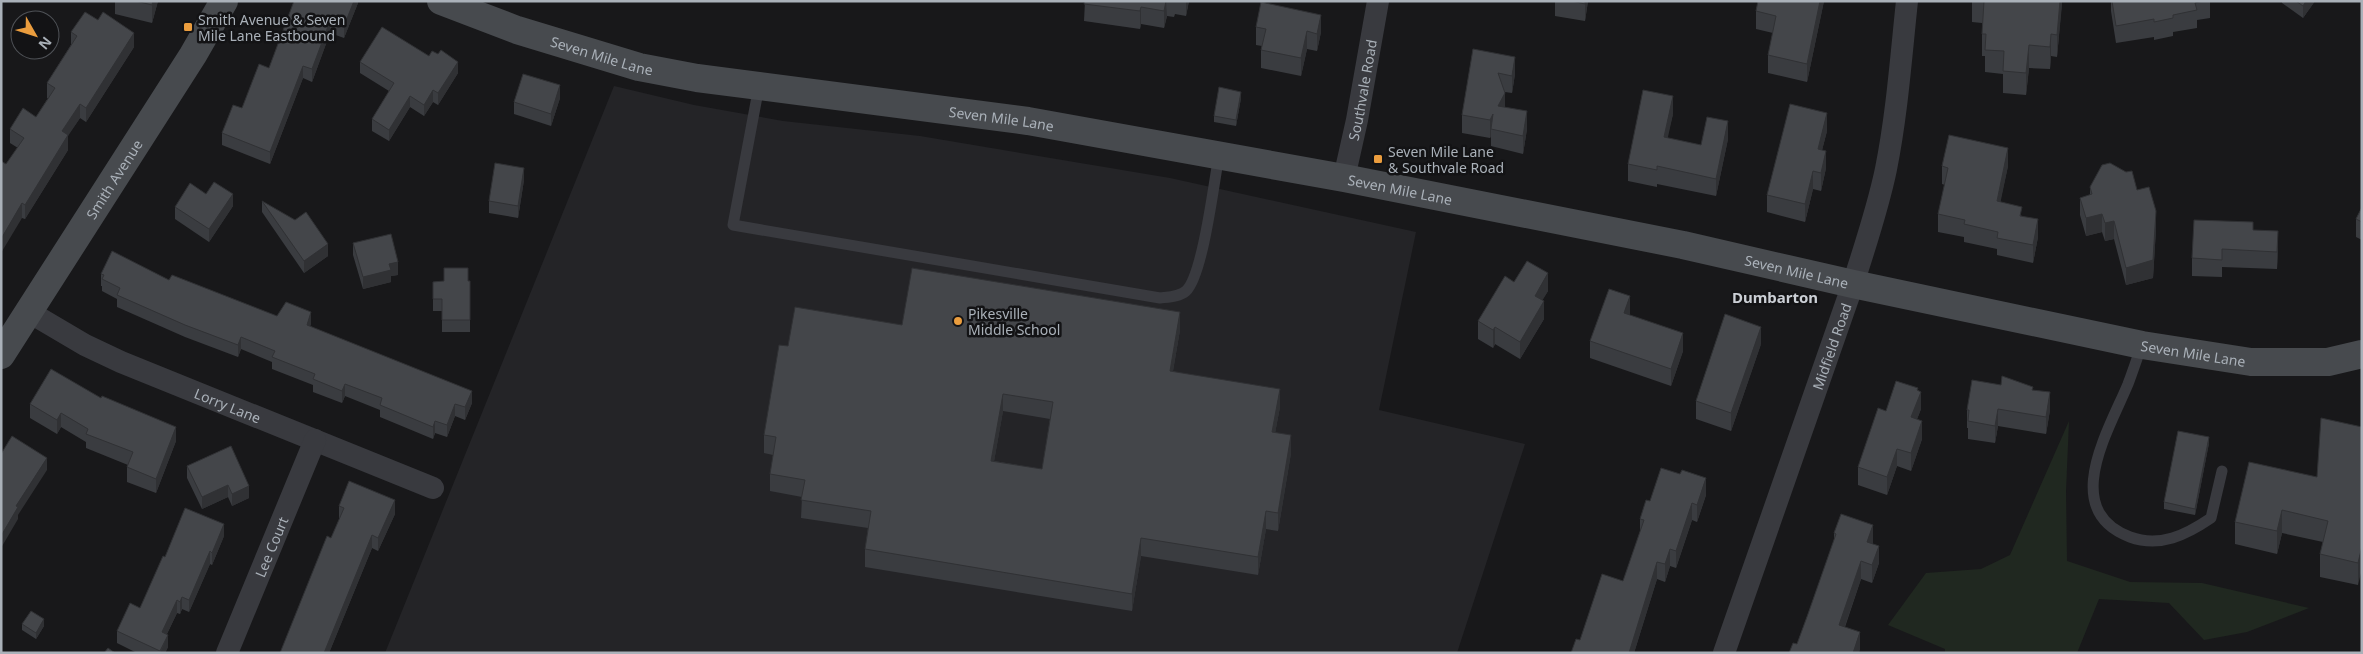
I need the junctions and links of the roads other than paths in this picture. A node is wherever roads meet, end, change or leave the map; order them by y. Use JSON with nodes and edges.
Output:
{"nodes":[{"id":1,"x":224,"y":1,"type":"edge"},
{"id":2,"x":441,"y":1,"type":"edge"},
{"id":3,"x":1378,"y":1,"type":"edge"},
{"id":4,"x":1907,"y":1,"type":"edge"},
{"id":5,"x":759,"y":86,"type":"junction"},
{"id":6,"x":1219,"y":156,"type":"junction"},
{"id":7,"x":1344,"y":178,"type":"junction"},
{"id":8,"x":1853,"y":284,"type":"junction"},
{"id":9,"x":29,"y":312,"type":"junction"},
{"id":10,"x":2142,"y":345,"type":"junction"},
{"id":11,"x":2362,"y":354,"type":"edge"},
{"id":12,"x":1,"y":355,"type":"edge"},
{"id":13,"x":315,"y":440,"type":"junction"},
{"id":14,"x":2222,"y":472,"type":"dead end"},
{"id":15,"x":433,"y":488,"type":"dead end"},
{"id":16,"x":227,"y":653,"type":"edge"},
{"id":17,"x":1724,"y":653,"type":"edge"}],
"edges":[{"from":1,"to":9,"type":"street","name":"Smith Avenue"},
{"from":2,"to":5,"type":"street","name":"Seven Mile Lane"},
{"from":3,"to":7,"type":"street","name":"Southvale Road"},
{"from":4,"to":8,"type":"street","name":"Midfield Road"},
{"from":5,"to":6,"type":"street","name":"Seven Mile Lane"},
{"from":5,"to":6,"type":"lane"},
{"from":6,"to":7,"type":"street","name":"Seven Mile Lane"},
{"from":7,"to":8,"type":"street","name":"Seven Mile Lane"},
{"from":8,"to":10,"type":"street","name":"Seven Mile Lane"},
{"from":8,"to":17,"type":"street","name":"Midfield Road"},
{"from":9,"to":12,"type":"street","name":"Smith Avenue"},
{"from":9,"to":13,"type":"street","name":"Lorry Lane"},
{"from":10,"to":11,"type":"street","name":"Seven Mile Lane"},
{"from":10,"to":14,"type":"lane"},
{"from":13,"to":15,"type":"street","name":"Lorry Lane"},
{"from":13,"to":16,"type":"street","name":"Lee Court"}]}
